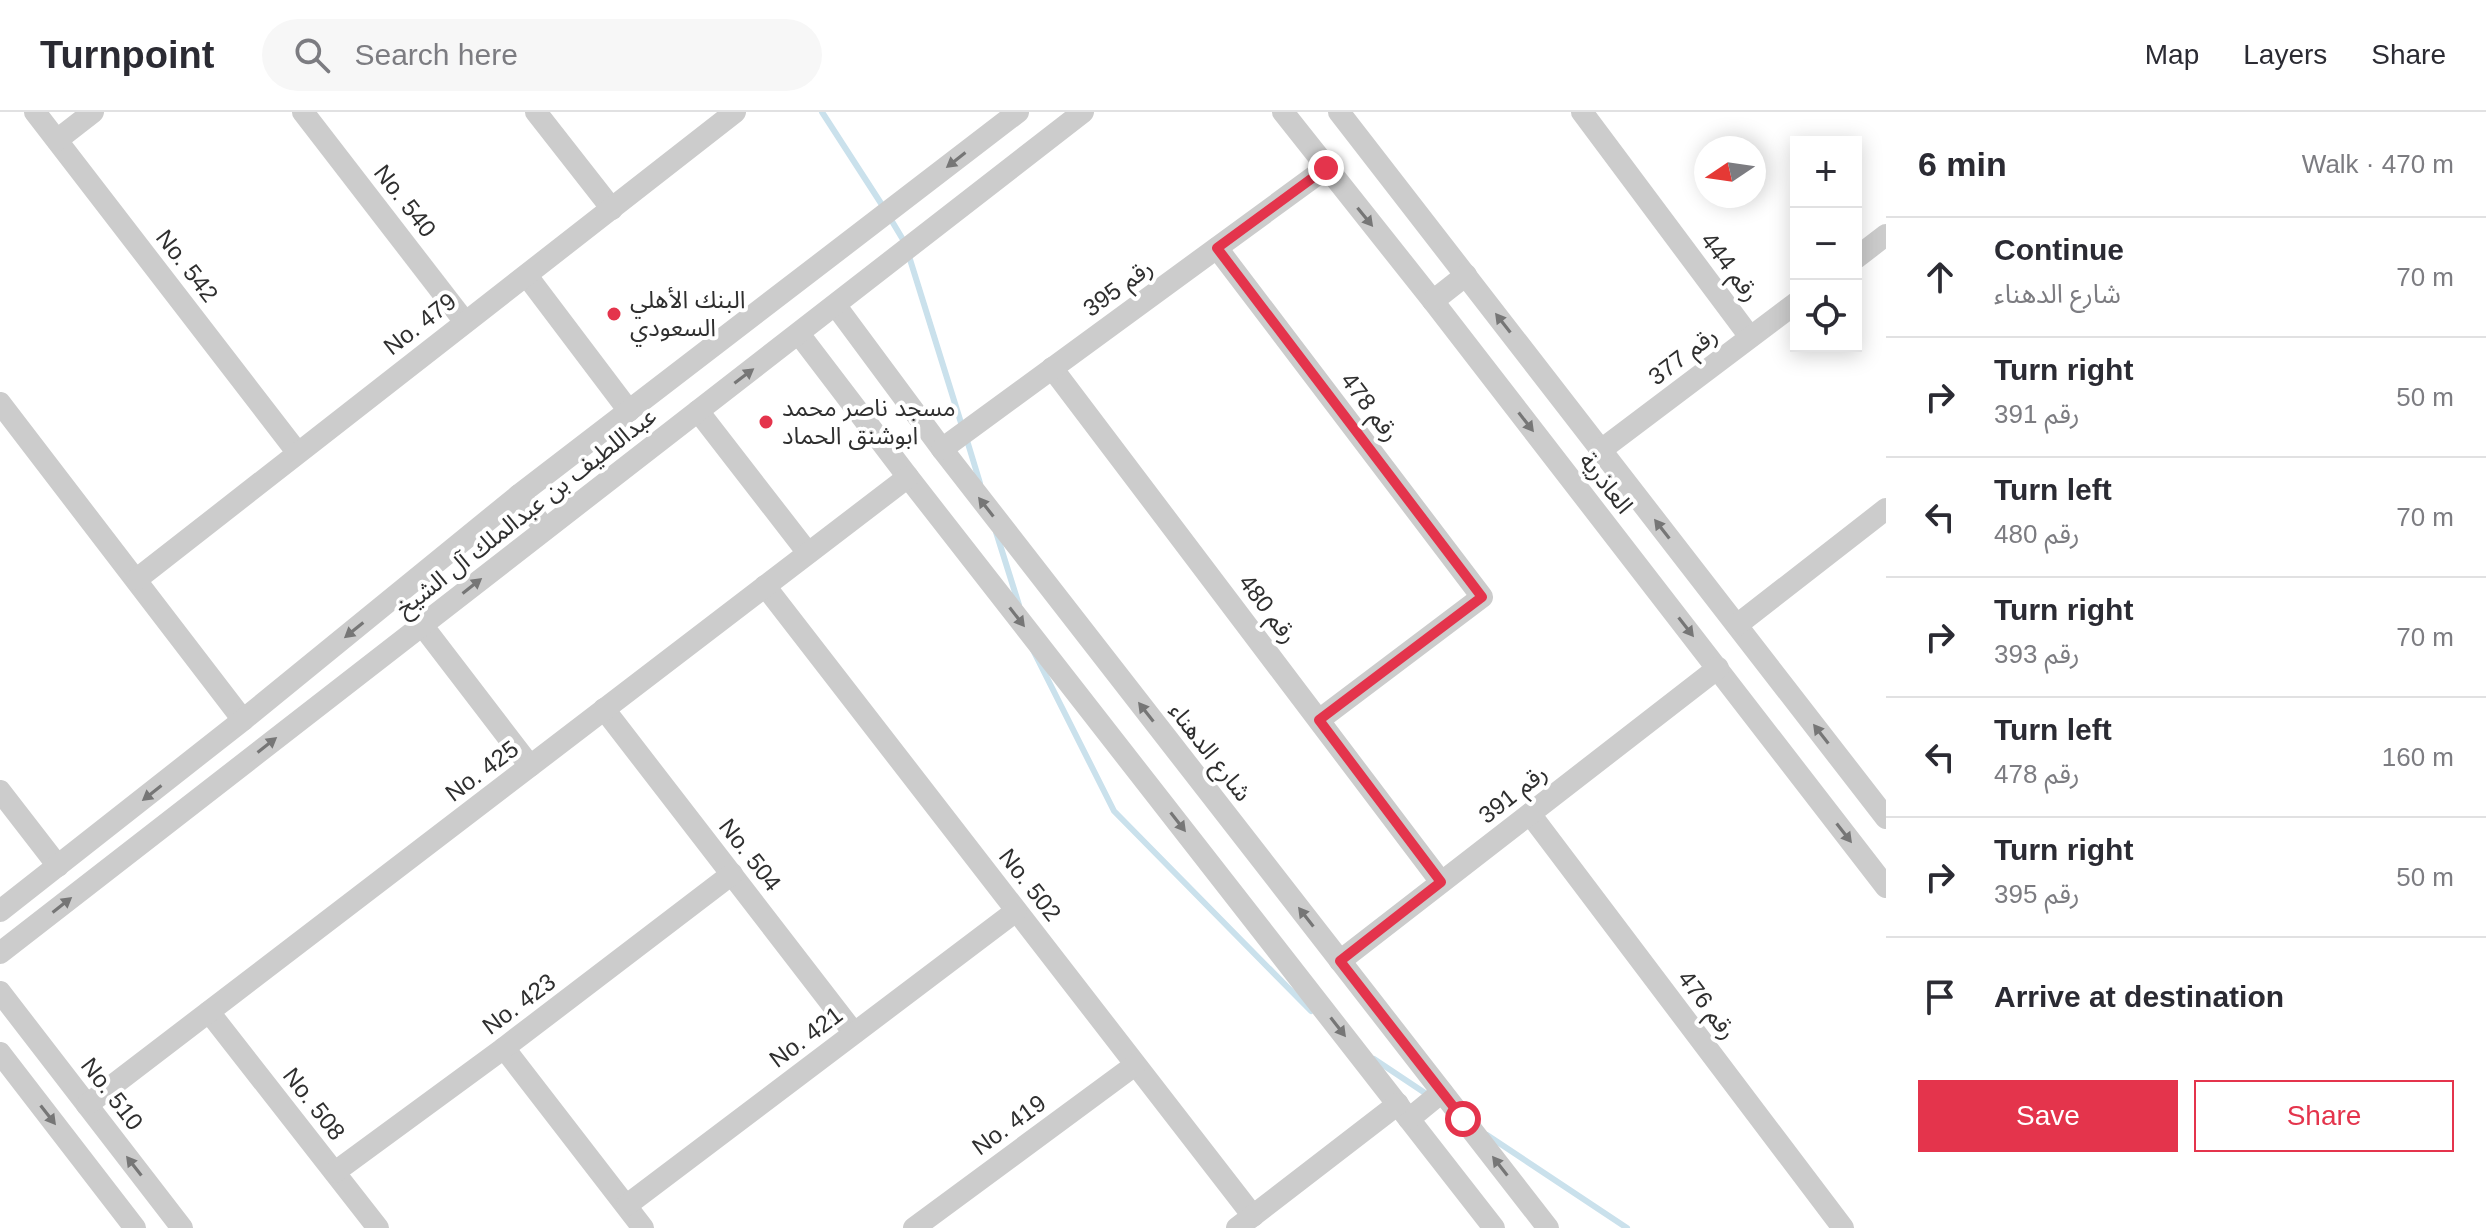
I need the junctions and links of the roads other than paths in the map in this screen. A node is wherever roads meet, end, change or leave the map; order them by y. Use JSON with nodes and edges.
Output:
{"nodes":[{"id":1,"x":35,"y":112,"type":"edge"},
{"id":2,"x":93,"y":112,"type":"edge"},
{"id":3,"x":303,"y":112,"type":"edge"},
{"id":4,"x":536,"y":112,"type":"edge"},
{"id":5,"x":735,"y":112,"type":"edge"},
{"id":6,"x":1018,"y":112,"type":"edge"},
{"id":7,"x":1083,"y":112,"type":"edge"},
{"id":8,"x":1283,"y":112,"type":"edge"},
{"id":9,"x":1339,"y":112,"type":"edge"},
{"id":10,"x":1582,"y":112,"type":"edge"},
{"id":11,"x":57,"y":140,"type":"junction"},
{"id":12,"x":1326,"y":168,"type":"junction"},
{"id":13,"x":896,"y":207,"type":"junction"},
{"id":14,"x":612,"y":209,"type":"junction"},
{"id":15,"x":1886,"y":235,"type":"edge"},
{"id":16,"x":920,"y":238,"type":"junction"},
{"id":17,"x":1217,"y":248,"type":"junction"},
{"id":18,"x":1862,"y":253,"type":"edge"},
{"id":19,"x":1466,"y":275,"type":"junction"},
{"id":20,"x":527,"y":276,"type":"junction"},
{"id":21,"x":1433,"y":301,"type":"junction"},
{"id":22,"x":836,"y":306,"type":"junction"},
{"id":23,"x":1790,"y":307,"type":"edge"},
{"id":24,"x":465,"y":322,"type":"junction"},
{"id":25,"x":856,"y":333,"type":"junction"},
{"id":26,"x":799,"y":334,"type":"junction"},
{"id":27,"x":1750,"y":337,"type":"junction"},
{"id":28,"x":822,"y":364,"type":"junction"},
{"id":29,"x":1052,"y":368,"type":"junction"},
{"id":30,"x":0,"y":403,"type":"edge"},
{"id":31,"x":629,"y":411,"type":"junction"},
{"id":32,"x":698,"y":411,"type":"junction"},
{"id":33,"x":942,"y":449,"type":"junction"},
{"id":34,"x":1601,"y":450,"type":"junction"},
{"id":35,"x":297,"y":452,"type":"junction"},
{"id":36,"x":908,"y":477,"type":"junction"},
{"id":37,"x":519,"y":495,"type":"junction"},
{"id":38,"x":1886,"y":509,"type":"edge"},
{"id":39,"x":545,"y":529,"type":"junction"},
{"id":40,"x":808,"y":553,"type":"junction"},
{"id":41,"x":137,"y":579,"type":"junction"},
{"id":42,"x":765,"y":586,"type":"junction"},
{"id":43,"x":422,"y":625,"type":"junction"},
{"id":44,"x":1737,"y":625,"type":"junction"},
{"id":45,"x":1718,"y":668,"type":"junction"},
{"id":46,"x":604,"y":709,"type":"junction"},
{"id":47,"x":243,"y":720,"type":"junction"},
{"id":48,"x":1319,"y":720,"type":"junction"},
{"id":49,"x":530,"y":766,"type":"junction"},
{"id":50,"x":0,"y":791,"type":"edge"},
{"id":51,"x":1530,"y":814,"type":"junction"},
{"id":52,"x":1886,"y":818,"type":"edge"},
{"id":53,"x":58,"y":866,"type":"junction"},
{"id":54,"x":1882,"y":873,"type":"edge"},
{"id":55,"x":732,"y":874,"type":"junction"},
{"id":56,"x":1441,"y":882,"type":"junction"},
{"id":57,"x":0,"y":911,"type":"edge"},
{"id":58,"x":1016,"y":911,"type":"junction"},
{"id":59,"x":0,"y":953,"type":"edge"},
{"id":60,"x":1340,"y":961,"type":"junction"},
{"id":61,"x":0,"y":993,"type":"edge"},
{"id":62,"x":209,"y":1012,"type":"junction"},
{"id":63,"x":854,"y":1033,"type":"junction"},
{"id":64,"x":504,"y":1048,"type":"junction"},
{"id":65,"x":0,"y":1053,"type":"edge"},
{"id":66,"x":1135,"y":1065,"type":"junction"},
{"id":67,"x":1442,"y":1092,"type":"junction"},
{"id":68,"x":87,"y":1105,"type":"junction"},
{"id":69,"x":1404,"y":1112,"type":"junction"},
{"id":70,"x":335,"y":1172,"type":"junction"},
{"id":71,"x":627,"y":1205,"type":"junction"},
{"id":72,"x":1245,"y":1222,"type":"edge"},
{"id":73,"x":135,"y":1228,"type":"edge"},
{"id":74,"x":182,"y":1228,"type":"edge"},
{"id":75,"x":378,"y":1228,"type":"edge"},
{"id":76,"x":643,"y":1228,"type":"edge"},
{"id":77,"x":914,"y":1228,"type":"edge"},
{"id":78,"x":1494,"y":1228,"type":"edge"},
{"id":79,"x":1548,"y":1228,"type":"edge"},
{"id":80,"x":1843,"y":1228,"type":"edge"}],
"edges":[{"from":1,"to":11,"type":"street","name":"No. 542"},
{"from":2,"to":11,"type":"street"},
{"from":3,"to":24,"type":"street","name":"No. 540"},
{"from":4,"to":14,"type":"street"},
{"from":5,"to":14,"type":"street","name":"No. 479"},
{"from":6,"to":13,"type":"street","name":"عبداللطيف بن عبدالملك آل الشيخ","one_way":true},
{"from":7,"to":16,"type":"street","name":"عبداللطيف بن عبدالملك آل الشيخ"},
{"from":8,"to":12,"type":"street","name":"العاذرية"},
{"from":9,"to":19,"type":"street","name":"العاذرية"},
{"from":10,"to":27,"type":"street","name":"رقم 444"},
{"from":11,"to":35,"type":"street","name":"No. 542"},
{"from":12,"to":17,"type":"street","name":"رقم 395"},
{"from":12,"to":21,"type":"street","name":"العاذرية","one_way":true},
{"from":13,"to":16,"type":"street"},
{"from":13,"to":31,"type":"street","name":"عبداللطيف بن عبدالملك آل الشيخ"},
{"from":14,"to":20,"type":"street","name":"No. 479"},
{"from":15,"to":18,"type":"street"},
{"from":16,"to":22,"type":"street","name":"عبداللطيف بن عبدالملك آل الشيخ"},
{"from":17,"to":29,"type":"street","name":"رقم 395"},
{"from":17,"to":48,"type":"street","name":"رقم 478"},
{"from":19,"to":21,"type":"street"},
{"from":34,"to":19,"type":"street","name":"العاذرية","one_way":true},
{"from":20,"to":24,"type":"street","name":"No. 479"},
{"from":20,"to":31,"type":"street"},
{"from":21,"to":45,"type":"street","name":"العاذرية","one_way":true},
{"from":22,"to":25,"type":"street","name":"شارع الدهناء"},
{"from":22,"to":26,"type":"street","name":"عبداللطيف بن عبدالملك آل الشيخ"},
{"from":23,"to":27,"type":"street","name":"رقم 377"},
{"from":24,"to":35,"type":"street","name":"No. 479"},
{"from":25,"to":28,"type":"street"},
{"from":25,"to":33,"type":"street","name":"شارع الدهناء"},
{"from":26,"to":28,"type":"street"},
{"from":32,"to":26,"type":"street","name":"عبداللطيف بن عبدالملك آل الشيخ","one_way":true},
{"from":27,"to":34,"type":"street","name":"رقم 377"},
{"from":28,"to":36,"type":"street"},
{"from":29,"to":33,"type":"street","name":"رقم 395"},
{"from":29,"to":48,"type":"street","name":"رقم 480"},
{"from":30,"to":41,"type":"street"},
{"from":31,"to":37,"type":"street","name":"عبداللطيف بن عبدالملك آل الشيخ"},
{"from":32,"to":39,"type":"street","name":"عبداللطيف بن عبدالملك آل الشيخ"},
{"from":32,"to":40,"type":"street"},
{"from":60,"to":33,"type":"street","name":"شارع الدهناء","one_way":true},
{"from":44,"to":34,"type":"street","name":"العاذرية","one_way":true},
{"from":35,"to":41,"type":"street","name":"No. 479"},
{"from":36,"to":40,"type":"street","name":"No. 425"},
{"from":36,"to":69,"type":"street","one_way":true},
{"from":37,"to":39,"type":"street"},
{"from":37,"to":47,"type":"street","name":"عبداللطيف بن عبدالملك آل الشيخ","one_way":true},
{"from":38,"to":44,"type":"street"},
{"from":43,"to":39,"type":"street","name":"عبداللطيف بن عبدالملك آل الشيخ","one_way":true},
{"from":40,"to":42,"type":"street","name":"No. 425"},
{"from":41,"to":47,"type":"street"},
{"from":42,"to":46,"type":"street","name":"No. 425"},
{"from":42,"to":58,"type":"street","name":"No. 502"},
{"from":43,"to":49,"type":"street"},
{"from":59,"to":43,"type":"street","name":"عبداللطيف بن عبدالملك آل الشيخ","one_way":true},
{"from":52,"to":44,"type":"street","name":"العاذرية","one_way":true},
{"from":45,"to":51,"type":"street","name":"رقم 391"},
{"from":45,"to":54,"type":"street","name":"العاذرية","one_way":true},
{"from":46,"to":49,"type":"street","name":"No. 425"},
{"from":46,"to":55,"type":"street","name":"No. 504"},
{"from":47,"to":53,"type":"street","name":"عبداللطيف بن عبدالملك آل الشيخ","one_way":true},
{"from":48,"to":56,"type":"street","name":"رقم 480"},
{"from":49,"to":62,"type":"street","name":"No. 425"},
{"from":50,"to":53,"type":"street"},
{"from":51,"to":56,"type":"street","name":"رقم 391"},
{"from":51,"to":80,"type":"street","name":"رقم 476"},
{"from":53,"to":57,"type":"street","name":"عبداللطيف بن عبدالملك آل الشيخ"},
{"from":55,"to":63,"type":"street","name":"No. 504"},
{"from":55,"to":64,"type":"street","name":"No. 423"},
{"from":56,"to":60,"type":"street","name":"رقم 391"},
{"from":58,"to":63,"type":"street","name":"No. 421"},
{"from":58,"to":66,"type":"street","name":"No. 502"},
{"from":60,"to":67,"type":"street","name":"شارع الدهناء"},
{"from":61,"to":68,"type":"street","name":"No. 510"},
{"from":62,"to":68,"type":"street","name":"No. 425"},
{"from":62,"to":70,"type":"street","name":"No. 508"},
{"from":63,"to":71,"type":"street","name":"No. 421"},
{"from":64,"to":70,"type":"street","name":"No. 423"},
{"from":64,"to":71,"type":"street"},
{"from":65,"to":73,"type":"street","one_way":true},
{"from":66,"to":72,"type":"street","name":"No. 502"},
{"from":66,"to":77,"type":"street","name":"No. 419"},
{"from":67,"to":69,"type":"street"},
{"from":79,"to":67,"type":"street","name":"شارع الدهناء","one_way":true},
{"from":74,"to":68,"type":"street","name":"No. 510","one_way":true},
{"from":69,"to":72,"type":"street"},
{"from":69,"to":78,"type":"street"},
{"from":70,"to":75,"type":"street","name":"No. 508"},
{"from":71,"to":76,"type":"street"}]}
